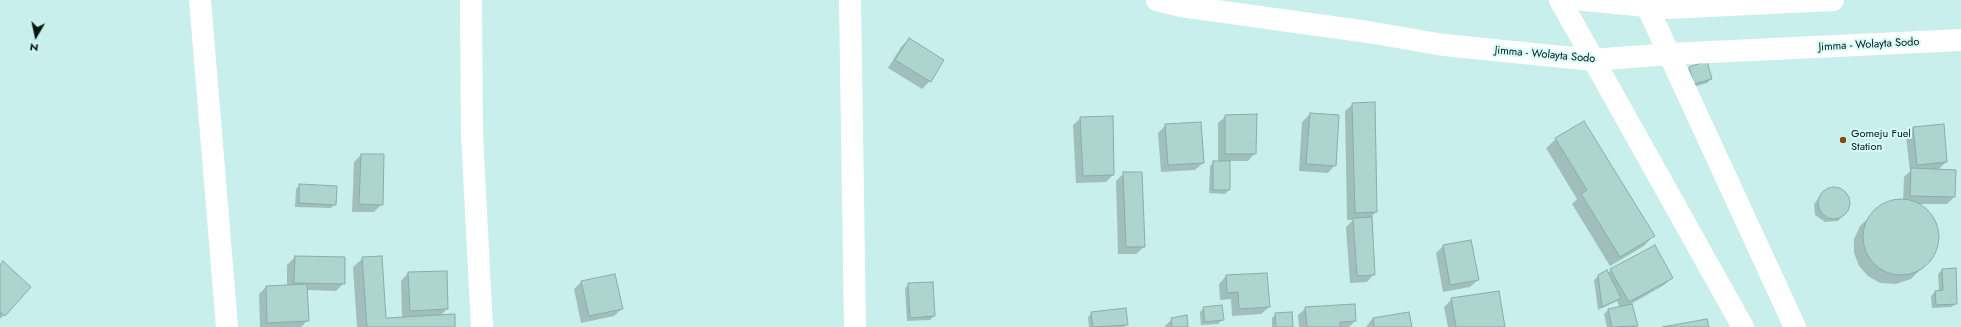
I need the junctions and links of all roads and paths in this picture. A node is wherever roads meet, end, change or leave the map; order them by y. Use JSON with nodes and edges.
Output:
{"nodes":[{"id":1,"x":200,"y":0,"type":"edge"},
{"id":2,"x":471,"y":0,"type":"edge"},
{"id":3,"x":850,"y":0,"type":"edge"},
{"id":4,"x":1157,"y":0,"type":"edge"},
{"id":5,"x":1560,"y":0,"type":"edge"},
{"id":6,"x":1584,"y":0,"type":"edge"},
{"id":7,"x":1833,"y":0,"type":"edge"},
{"id":8,"x":1647,"y":3,"type":"edge"},
{"id":9,"x":1961,"y":40,"type":"edge"},
{"id":10,"x":1669,"y":54,"type":"junction"},
{"id":11,"x":1594,"y":60,"type":"junction"},
{"id":12,"x":227,"y":327,"type":"edge"},
{"id":13,"x":482,"y":327,"type":"edge"},
{"id":14,"x":855,"y":327,"type":"edge"},
{"id":15,"x":1743,"y":327,"type":"edge"},
{"id":16,"x":1795,"y":327,"type":"edge"}],
"edges":[{"from":1,"to":12,"type":"main road"},
{"from":2,"to":13,"type":"main road"},
{"from":3,"to":14,"type":"main road"},
{"from":4,"to":11,"type":"main road","name":"Jimma - Wolayta Sodo"},
{"from":5,"to":11,"type":"main road"},
{"from":6,"to":8,"type":"main road"},
{"from":7,"to":8,"type":"main road"},
{"from":8,"to":10,"type":"main road"},
{"from":9,"to":10,"type":"main road","name":"Jimma - Wolayta Sodo"},
{"from":10,"to":11,"type":"main road","name":"Jimma - Wolayta Sodo"},
{"from":10,"to":16,"type":"main road"},
{"from":11,"to":15,"type":"main road"}]}
